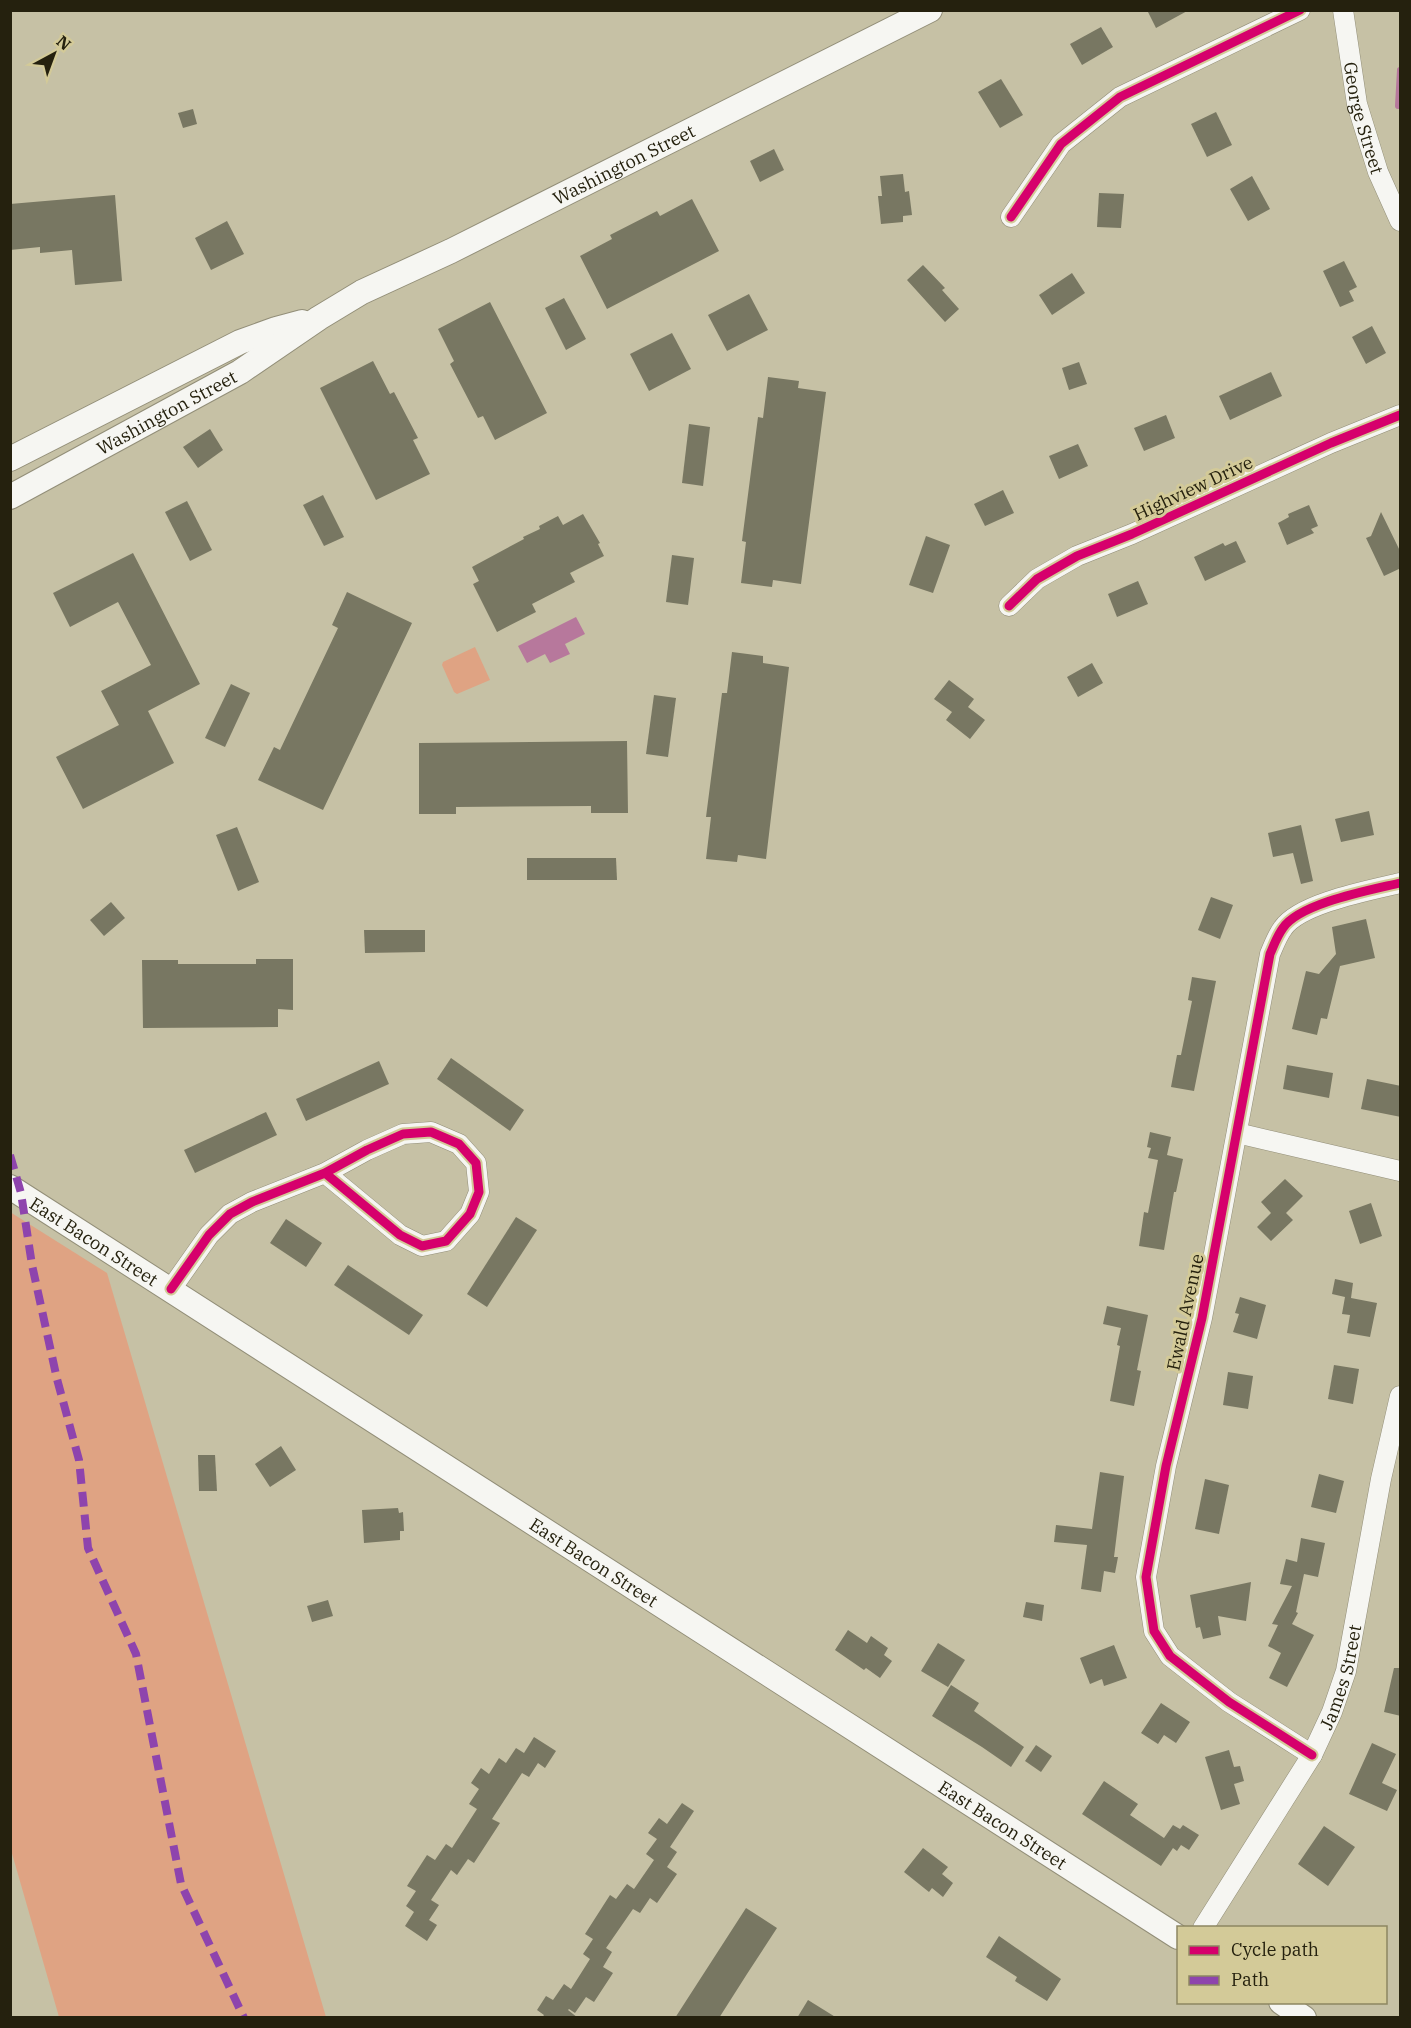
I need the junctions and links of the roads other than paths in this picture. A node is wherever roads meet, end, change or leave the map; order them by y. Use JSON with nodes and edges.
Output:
{"nodes":[{"id":1,"x":930,"y":10,"type":"edge"},
{"id":2,"x":1300,"y":10,"type":"edge"},
{"id":3,"x":1343,"y":10,"type":"edge"},
{"id":4,"x":1011,"y":217,"type":"dead end"},
{"id":5,"x":1401,"y":221,"type":"edge"},
{"id":6,"x":319,"y":318,"type":"junction"},
{"id":7,"x":1401,"y":415,"type":"edge"},
{"id":8,"x":10,"y":459,"type":"edge"},
{"id":9,"x":10,"y":497,"type":"edge"},
{"id":10,"x":1009,"y":606,"type":"dead end"},
{"id":11,"x":1401,"y":883,"type":"edge"},
{"id":12,"x":1236,"y":1133,"type":"junction"},
{"id":13,"x":1401,"y":1172,"type":"edge"},
{"id":14,"x":325,"y":1173,"type":"junction"},
{"id":15,"x":10,"y":1186,"type":"edge"},
{"id":16,"x":171,"y":1289,"type":"junction"},
{"id":17,"x":1401,"y":1396,"type":"edge"},
{"id":18,"x":1312,"y":1755,"type":"junction"},
{"id":19,"x":1204,"y":1926,"type":"edge"},
{"id":20,"x":1177,"y":1936,"type":"edge"},
{"id":21,"x":1284,"y":2004,"type":"edge"},
{"id":22,"x":1305,"y":2018,"type":"edge"}],
"edges":[{"from":1,"to":6,"type":"main road","name":"Washington Street"},
{"from":2,"to":4,"type":"street"},
{"from":3,"to":5,"type":"street","name":"George Street"},
{"from":6,"to":8,"type":"main road","name":"Washington Street"},
{"from":6,"to":9,"type":"main road","name":"Washington Street"},
{"from":7,"to":10,"type":"street","name":"Highview Drive"},
{"from":11,"to":12,"type":"street","name":"Ewald Avenue"},
{"from":12,"to":13,"type":"street"},
{"from":12,"to":18,"type":"street","name":"Ewald Avenue"},
{"from":14,"to":14,"type":"street"},
{"from":14,"to":16,"type":"street"},
{"from":15,"to":16,"type":"main road","name":"East Bacon Street"},
{"from":16,"to":20,"type":"main road","name":"East Bacon Street"},
{"from":17,"to":18,"type":"street","name":"James Street"},
{"from":18,"to":19,"type":"street","name":"James Street"},
{"from":21,"to":22,"type":"main road"}]}
